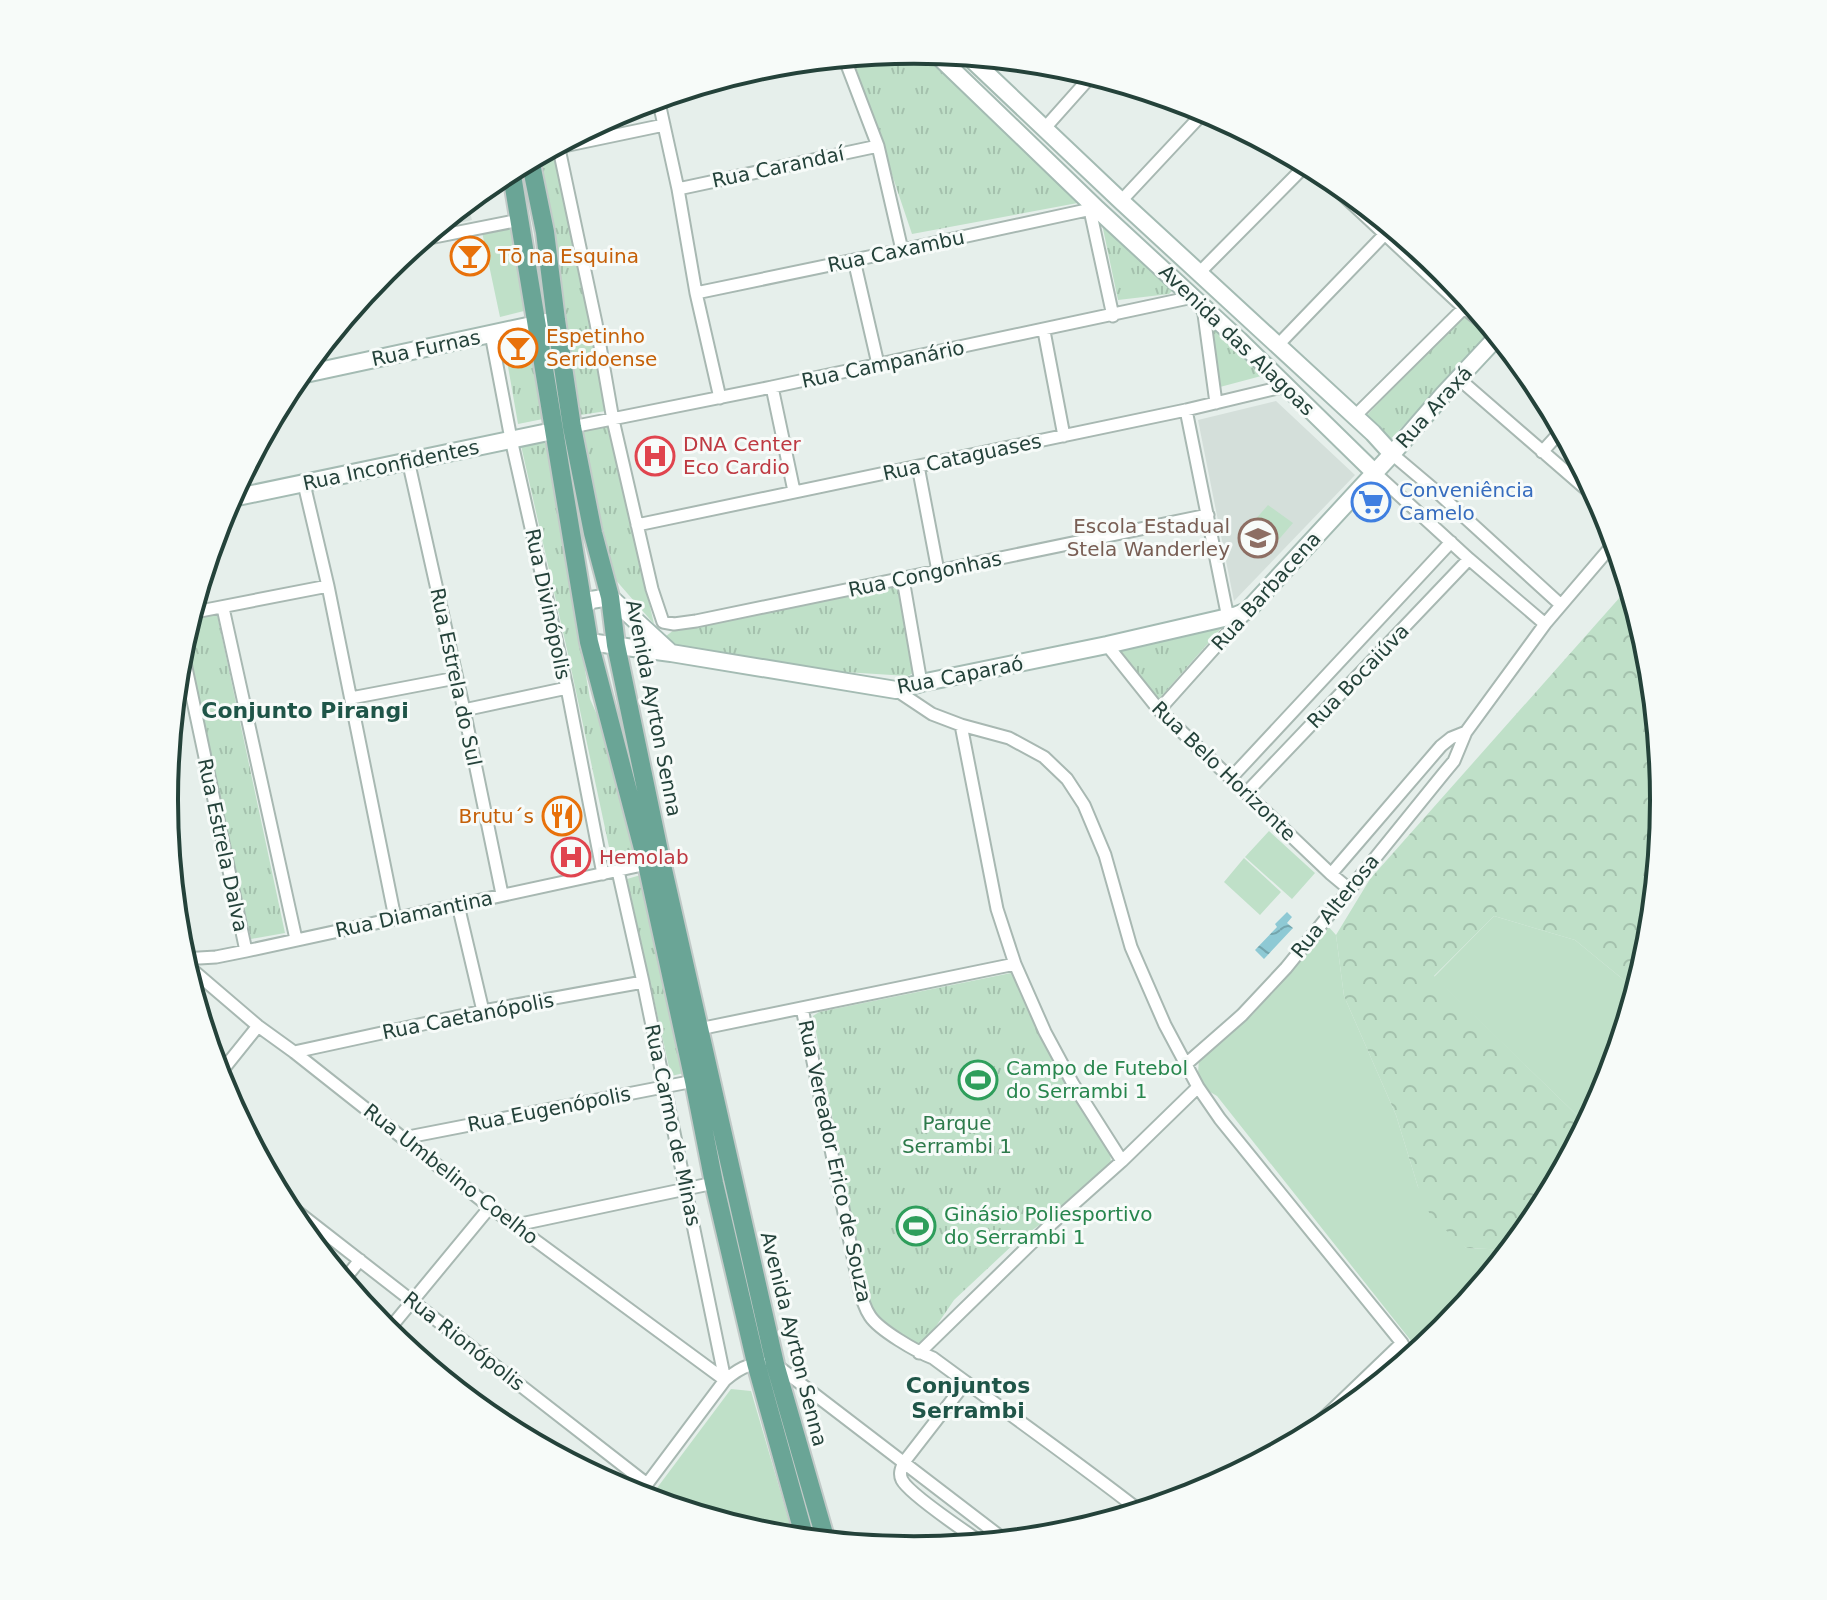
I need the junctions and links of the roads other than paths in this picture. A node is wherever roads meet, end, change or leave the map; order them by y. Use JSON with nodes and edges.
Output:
{"nodes":[{"id":1,"x":948,"y":65,"type":"edge"},
{"id":2,"x":848,"y":67,"type":"edge"},
{"id":3,"x":980,"y":68,"type":"edge"},
{"id":4,"x":1084,"y":84,"type":"edge"},
{"id":5,"x":660,"y":109,"type":"edge"},
{"id":6,"x":1196,"y":121,"type":"edge"},
{"id":7,"x":664,"y":125,"type":"junction"},
{"id":8,"x":1044,"y":129,"type":"junction"},
{"id":9,"x":590,"y":139,"type":"edge"},
{"id":10,"x":878,"y":146,"type":"junction"},
{"id":11,"x":561,"y":155,"type":"edge"},
{"id":12,"x":533,"y":171,"type":"edge"},
{"id":13,"x":1298,"y":173,"type":"edge"},
{"id":14,"x":513,"y":183,"type":"edge"},
{"id":15,"x":678,"y":189,"type":"junction"},
{"id":16,"x":1121,"y":201,"type":"junction"},
{"id":17,"x":1093,"y":209,"type":"junction"},
{"id":18,"x":1135,"y":214,"type":"junction"},
{"id":19,"x":520,"y":220,"type":"junction"},
{"id":20,"x":1121,"y":230,"type":"junction"},
{"id":21,"x":1385,"y":234,"type":"edge"},
{"id":22,"x":442,"y":235,"type":"edge"},
{"id":23,"x":902,"y":250,"type":"junction"},
{"id":24,"x":854,"y":260,"type":"junction"},
{"id":25,"x":1199,"y":273,"type":"junction"},
{"id":26,"x":696,"y":293,"type":"junction"},
{"id":27,"x":1198,"y":302,"type":"junction"},
{"id":28,"x":1462,"y":310,"type":"edge"},
{"id":29,"x":1113,"y":316,"type":"junction"},
{"id":30,"x":556,"y":320,"type":"junction"},
{"id":31,"x":536,"y":324,"type":"junction"},
{"id":32,"x":1253,"y":324,"type":"junction"},
{"id":33,"x":1044,"y":331,"type":"junction"},
{"id":34,"x":491,"y":334,"type":"junction"},
{"id":35,"x":1239,"y":340,"type":"junction"},
{"id":36,"x":1489,"y":342,"type":"edge"},
{"id":37,"x":1277,"y":346,"type":"junction"},
{"id":38,"x":878,"y":364,"type":"junction"},
{"id":39,"x":316,"y":372,"type":"edge"},
{"id":40,"x":1458,"y":378,"type":"junction"},
{"id":41,"x":1286,"y":386,"type":"junction"},
{"id":42,"x":772,"y":387,"type":"junction"},
{"id":43,"x":720,"y":398,"type":"junction"},
{"id":44,"x":1216,"y":403,"type":"junction"},
{"id":45,"x":1186,"y":410,"type":"junction"},
{"id":46,"x":1354,"y":417,"type":"junction"},
{"id":47,"x":613,"y":420,"type":"junction"},
{"id":48,"x":572,"y":427,"type":"junction"},
{"id":49,"x":553,"y":431,"type":"junction"},
{"id":50,"x":1064,"y":436,"type":"junction"},
{"id":51,"x":1554,"y":438,"type":"edge"},
{"id":52,"x":511,"y":439,"type":"junction"},
{"id":53,"x":1542,"y":452,"type":"junction"},
{"id":54,"x":1392,"y":454,"type":"junction"},
{"id":55,"x":408,"y":460,"type":"junction"},
{"id":56,"x":918,"y":466,"type":"junction"},
{"id":57,"x":1374,"y":472,"type":"junction"},
{"id":58,"x":1577,"y":482,"type":"edge"},
{"id":59,"x":304,"y":484,"type":"junction"},
{"id":60,"x":794,"y":491,"type":"junction"},
{"id":61,"x":244,"y":496,"type":"edge"},
{"id":62,"x":1208,"y":515,"type":"junction"},
{"id":63,"x":637,"y":525,"type":"junction"},
{"id":64,"x":1451,"y":542,"type":"junction"},
{"id":65,"x":1606,"y":552,"type":"edge"},
{"id":66,"x":1469,"y":559,"type":"junction"},
{"id":67,"x":938,"y":571,"type":"junction"},
{"id":68,"x":903,"y":579,"type":"junction"},
{"id":69,"x":328,"y":586,"type":"junction"},
{"id":70,"x":610,"y":597,"type":"junction"},
{"id":71,"x":1561,"y":605,"type":"junction"},
{"id":72,"x":223,"y":608,"type":"junction"},
{"id":73,"x":583,"y":608,"type":"junction"},
{"id":74,"x":203,"y":611,"type":"edge"},
{"id":75,"x":1247,"y":611,"type":"junction"},
{"id":76,"x":1228,"y":618,"type":"junction"},
{"id":77,"x":1545,"y":624,"type":"junction"},
{"id":78,"x":589,"y":642,"type":"junction"},
{"id":79,"x":616,"y":645,"type":"junction"},
{"id":80,"x":1107,"y":645,"type":"junction"},
{"id":81,"x":671,"y":653,"type":"junction"},
{"id":82,"x":188,"y":678,"type":"edge"},
{"id":83,"x":456,"y":678,"type":"junction"},
{"id":84,"x":921,"y":683,"type":"junction"},
{"id":85,"x":567,"y":688,"type":"junction"},
{"id":86,"x":896,"y":690,"type":"junction"},
{"id":87,"x":351,"y":698,"type":"junction"},
{"id":88,"x":464,"y":710,"type":"junction"},
{"id":89,"x":1159,"y":710,"type":"junction"},
{"id":90,"x":961,"y":725,"type":"junction"},
{"id":91,"x":1466,"y":732,"type":"junction"},
{"id":92,"x":1231,"y":778,"type":"junction"},
{"id":93,"x":1246,"y":793,"type":"junction"},
{"id":94,"x":647,"y":864,"type":"junction"},
{"id":95,"x":618,"y":871,"type":"junction"},
{"id":96,"x":603,"y":874,"type":"junction"},
{"id":97,"x":1331,"y":874,"type":"junction"},
{"id":98,"x":1349,"y":889,"type":"junction"},
{"id":99,"x":502,"y":894,"type":"junction"},
{"id":100,"x":458,"y":905,"type":"junction"},
{"id":101,"x":395,"y":918,"type":"junction"},
{"id":102,"x":296,"y":939,"type":"junction"},
{"id":103,"x":246,"y":951,"type":"junction"},
{"id":104,"x":196,"y":959,"type":"edge"},
{"id":105,"x":1015,"y":964,"type":"junction"},
{"id":106,"x":199,"y":975,"type":"edge"},
{"id":107,"x":643,"y":982,"type":"junction"},
{"id":108,"x":802,"y":1008,"type":"junction"},
{"id":109,"x":483,"y":1011,"type":"junction"},
{"id":110,"x":258,"y":1026,"type":"junction"},
{"id":111,"x":699,"y":1029,"type":"junction"},
{"id":112,"x":294,"y":1052,"type":"junction"},
{"id":113,"x":227,"y":1064,"type":"edge"},
{"id":114,"x":1185,"y":1065,"type":"junction"},
{"id":115,"x":694,"y":1081,"type":"junction"},
{"id":116,"x":665,"y":1087,"type":"junction"},
{"id":117,"x":1198,"y":1087,"type":"junction"},
{"id":118,"x":403,"y":1138,"type":"junction"},
{"id":119,"x":1122,"y":1161,"type":"junction"},
{"id":120,"x":714,"y":1183,"type":"junction"},
{"id":121,"x":687,"y":1189,"type":"junction"},
{"id":122,"x":490,"y":1207,"type":"junction"},
{"id":123,"x":732,"y":1222,"type":"junction"},
{"id":124,"x":516,"y":1225,"type":"junction"},
{"id":125,"x":315,"y":1226,"type":"edge"},
{"id":126,"x":360,"y":1260,"type":"junction"},
{"id":127,"x":350,"y":1273,"type":"edge"},
{"id":128,"x":412,"y":1300,"type":"junction"},
{"id":129,"x":395,"y":1322,"type":"edge"},
{"id":130,"x":1402,"y":1343,"type":"junction"},
{"id":131,"x":1405,"y":1348,"type":"edge"},
{"id":132,"x":919,"y":1353,"type":"junction"},
{"id":133,"x":756,"y":1363,"type":"junction"},
{"id":134,"x":775,"y":1364,"type":"junction"},
{"id":135,"x":725,"y":1380,"type":"junction"},
{"id":136,"x":966,"y":1382,"type":"junction"},
{"id":137,"x":1352,"y":1391,"type":"edge"},
{"id":138,"x":904,"y":1462,"type":"junction"},
{"id":139,"x":647,"y":1484,"type":"joint"},
{"id":140,"x":1130,"y":1503,"type":"edge"},
{"id":141,"x":802,"y":1527,"type":"edge"},
{"id":142,"x":823,"y":1530,"type":"edge"},
{"id":143,"x":994,"y":1531,"type":"edge"},
{"id":144,"x":969,"y":1533,"type":"edge"}],
"edges":[{"from":1,"to":17,"type":"main road","name":"Avenida das Alagoas"},
{"from":2,"to":10,"type":"street"},
{"from":3,"to":8,"type":"main road","name":"Avenida das Alagoas"},
{"from":4,"to":8,"type":"street"},
{"from":5,"to":7,"type":"street"},
{"from":6,"to":16,"type":"street"},
{"from":7,"to":9,"type":"street"},
{"from":7,"to":15,"type":"street"},
{"from":8,"to":16,"type":"main road","name":"Avenida das Alagoas"},
{"from":10,"to":15,"type":"street","name":"Rua Carandaí"},
{"from":10,"to":23,"type":"street"},
{"from":11,"to":47,"type":"street"},
{"from":12,"to":30,"type":"main road","name":"Avenida Ayrton Senna"},
{"from":13,"to":25,"type":"street"},
{"from":14,"to":19,"type":"main road","name":"Avenida Ayrton Senna"},
{"from":15,"to":26,"type":"street"},
{"from":16,"to":18,"type":"main road","name":"Avenida das Alagoas"},
{"from":17,"to":20,"type":"main road","name":"Avenida das Alagoas"},
{"from":17,"to":23,"type":"street","name":"Rua Caxambu"},
{"from":17,"to":29,"type":"street"},
{"from":18,"to":20,"type":"main road"},
{"from":18,"to":25,"type":"main road","name":"Avenida das Alagoas"},
{"from":19,"to":22,"type":"street"},
{"from":19,"to":31,"type":"main road","name":"Avenida Ayrton Senna"},
{"from":20,"to":27,"type":"main road","name":"Avenida das Alagoas"},
{"from":21,"to":37,"type":"street"},
{"from":23,"to":24,"type":"street","name":"Rua Caxambu"},
{"from":24,"to":26,"type":"street","name":"Rua Caxambu"},
{"from":24,"to":38,"type":"street"},
{"from":25,"to":32,"type":"main road","name":"Avenida das Alagoas"},
{"from":26,"to":43,"type":"street"},
{"from":27,"to":29,"type":"street","name":"Rua Campanário"},
{"from":27,"to":35,"type":"main road","name":"Avenida das Alagoas"},
{"from":27,"to":44,"type":"street"},
{"from":28,"to":46,"type":"street"},
{"from":29,"to":33,"type":"street","name":"Rua Campanário"},
{"from":30,"to":31,"type":"main road","name":"Rua Furnas"},
{"from":30,"to":48,"type":"main road","name":"Avenida Ayrton Senna"},
{"from":31,"to":34,"type":"main road","name":"Rua Furnas"},
{"from":31,"to":49,"type":"main road","name":"Avenida Ayrton Senna"},
{"from":32,"to":35,"type":"main road"},
{"from":32,"to":37,"type":"main road","name":"Avenida das Alagoas"},
{"from":33,"to":38,"type":"street","name":"Rua Campanário"},
{"from":33,"to":50,"type":"street"},
{"from":34,"to":39,"type":"main road","name":"Rua Furnas"},
{"from":34,"to":52,"type":"street","name":"Rua Divinópolis"},
{"from":35,"to":41,"type":"main road","name":"Avenida das Alagoas"},
{"from":36,"to":40,"type":"main road","name":"Rua Araxá"},
{"from":37,"to":46,"type":"main road","name":"Avenida das Alagoas"},
{"from":38,"to":42,"type":"street","name":"Rua Campanário"},
{"from":40,"to":53,"type":"street"},
{"from":40,"to":54,"type":"main road","name":"Rua Araxá"},
{"from":41,"to":44,"type":"street","name":"Rua Cataguases"},
{"from":41,"to":57,"type":"main road","name":"Avenida das Alagoas"},
{"from":42,"to":43,"type":"street","name":"Rua Campanário"},
{"from":42,"to":60,"type":"street"},
{"from":43,"to":47,"type":"street","name":"Rua Campanário"},
{"from":44,"to":45,"type":"street","name":"Rua Cataguases"},
{"from":45,"to":50,"type":"street","name":"Rua Cataguases"},
{"from":45,"to":62,"type":"street"},
{"from":46,"to":54,"type":"main road","name":"Avenida das Alagoas"},
{"from":47,"to":48,"type":"street","name":"Rua Campanário"},
{"from":47,"to":63,"type":"street"},
{"from":48,"to":70,"type":"main road","name":"Avenida Ayrton Senna"},
{"from":49,"to":52,"type":"main road","name":"Rua Inconfidentes"},
{"from":49,"to":73,"type":"main road","name":"Avenida Ayrton Senna"},
{"from":50,"to":56,"type":"street","name":"Rua Cataguases"},
{"from":51,"to":53,"type":"street"},
{"from":52,"to":55,"type":"main road","name":"Rua Inconfidentes"},
{"from":52,"to":85,"type":"street","name":"Rua Divinópolis"},
{"from":53,"to":58,"type":"street"},
{"from":54,"to":57,"type":"main road","name":"Rua Araxá"},
{"from":54,"to":71,"type":"street","name":"Avenida das Alagoas"},
{"from":55,"to":59,"type":"main road","name":"Rua Inconfidentes"},
{"from":55,"to":83,"type":"street","name":"Rua Estrela do Sul"},
{"from":56,"to":60,"type":"street","name":"Rua Cataguases"},
{"from":56,"to":67,"type":"street"},
{"from":57,"to":64,"type":"street","name":"Avenida das Alagoas"},
{"from":57,"to":75,"type":"main road","name":"Rua Barbacena"},
{"from":59,"to":61,"type":"main road","name":"Rua Inconfidentes"},
{"from":59,"to":69,"type":"street"},
{"from":60,"to":63,"type":"street","name":"Rua Cataguases"},
{"from":62,"to":67,"type":"street","name":"Rua Congonhas"},
{"from":62,"to":76,"type":"street"},
{"from":63,"to":68,"type":"street","name":"Rua Congonhas"},
{"from":64,"to":66,"type":"street","name":"Avenida das Alagoas"},
{"from":64,"to":92,"type":"street","name":"Rua Bocaiúva"},
{"from":65,"to":71,"type":"street","name":"Rua Alterosa"},
{"from":66,"to":77,"type":"street","name":"Avenida das Alagoas"},
{"from":66,"to":93,"type":"street","name":"Rua Bocaiúva"},
{"from":67,"to":68,"type":"street","name":"Rua Congonhas"},
{"from":68,"to":84,"type":"street"},
{"from":69,"to":72,"type":"street"},
{"from":69,"to":87,"type":"street"},
{"from":70,"to":73,"type":"main road"},
{"from":70,"to":79,"type":"main road","name":"Avenida Ayrton Senna"},
{"from":70,"to":81,"type":"main road"},
{"from":71,"to":77,"type":"street","name":"Rua Alterosa"},
{"from":72,"to":74,"type":"street"},
{"from":72,"to":102,"type":"street"},
{"from":73,"to":78,"type":"main road","name":"Avenida Ayrton Senna"},
{"from":75,"to":76,"type":"main road","name":"Rua Caparaó"},
{"from":75,"to":89,"type":"street","name":"Rua Barbacena"},
{"from":76,"to":80,"type":"main road","name":"Rua Caparaó"},
{"from":77,"to":91,"type":"street","name":"Rua Alterosa"},
{"from":78,"to":79,"type":"main road","name":"Rua Caparaó"},
{"from":78,"to":94,"type":"main road","name":"Avenida Ayrton Senna"},
{"from":79,"to":81,"type":"main road","name":"Rua Caparaó"},
{"from":79,"to":111,"type":"main road","name":"Avenida Ayrton Senna"},
{"from":80,"to":84,"type":"main road","name":"Rua Caparaó"},
{"from":80,"to":89,"type":"street","name":"Rua Belo Horizonte"},
{"from":81,"to":86,"type":"main road","name":"Rua Caparaó"},
{"from":82,"to":103,"type":"street","name":"Rua Estrela Dalva"},
{"from":83,"to":87,"type":"street"},
{"from":83,"to":88,"type":"street","name":"Rua Estrela do Sul"},
{"from":84,"to":86,"type":"main road","name":"Rua Caparaó"},
{"from":85,"to":88,"type":"street"},
{"from":85,"to":96,"type":"street","name":"Rua Divinópolis"},
{"from":86,"to":90,"type":"street"},
{"from":87,"to":101,"type":"street"},
{"from":88,"to":99,"type":"street","name":"Rua Estrela do Sul"},
{"from":89,"to":92,"type":"street","name":"Rua Belo Horizonte"},
{"from":90,"to":105,"type":"street"},
{"from":90,"to":114,"type":"street"},
{"from":91,"to":97,"type":"street","name":"Rua Alterosa"},
{"from":91,"to":98,"type":"street","name":"Rua Alterosa"},
{"from":92,"to":93,"type":"street","name":"Rua Belo Horizonte"},
{"from":93,"to":97,"type":"street","name":"Rua Belo Horizonte"},
{"from":94,"to":95,"type":"street","name":"Rua Diamantina"},
{"from":94,"to":115,"type":"main road","name":"Avenida Ayrton Senna"},
{"from":95,"to":96,"type":"street","name":"Rua Diamantina"},
{"from":95,"to":107,"type":"street","name":"Rua Carmo de Minas"},
{"from":96,"to":99,"type":"street","name":"Rua Diamantina"},
{"from":97,"to":98,"type":"street","name":"Rua Belo Horizonte"},
{"from":98,"to":114,"type":"street","name":"Rua Alterosa"},
{"from":99,"to":100,"type":"street","name":"Rua Diamantina"},
{"from":100,"to":101,"type":"street","name":"Rua Diamantina"},
{"from":100,"to":109,"type":"street"},
{"from":101,"to":102,"type":"street","name":"Rua Diamantina"},
{"from":102,"to":103,"type":"street","name":"Rua Diamantina"},
{"from":103,"to":104,"type":"street","name":"Rua Diamantina"},
{"from":105,"to":108,"type":"street"},
{"from":105,"to":119,"type":"street"},
{"from":106,"to":110,"type":"street","name":"Rua Umbelino Coelho"},
{"from":107,"to":109,"type":"street","name":"Rua Caetanópolis"},
{"from":107,"to":116,"type":"street","name":"Rua Carmo de Minas"},
{"from":108,"to":111,"type":"street"},
{"from":108,"to":132,"type":"street","name":"Rua Vereador Erico de Souza"},
{"from":109,"to":112,"type":"street","name":"Rua Caetanópolis"},
{"from":110,"to":112,"type":"street","name":"Rua Umbelino Coelho"},
{"from":110,"to":113,"type":"street"},
{"from":111,"to":123,"type":"main road","name":"Avenida Ayrton Senna"},
{"from":112,"to":118,"type":"street","name":"Rua Umbelino Coelho"},
{"from":114,"to":117,"type":"street"},
{"from":115,"to":116,"type":"street","name":"Rua Eugenópolis"},
{"from":115,"to":120,"type":"main road","name":"Avenida Ayrton Senna"},
{"from":116,"to":118,"type":"street","name":"Rua Eugenópolis"},
{"from":116,"to":121,"type":"street","name":"Rua Carmo de Minas"},
{"from":117,"to":119,"type":"street"},
{"from":117,"to":130,"type":"street"},
{"from":118,"to":122,"type":"street","name":"Rua Umbelino Coelho"},
{"from":119,"to":132,"type":"street"},
{"from":120,"to":121,"type":"street"},
{"from":120,"to":123,"type":"main road","name":"Avenida Ayrton Senna"},
{"from":121,"to":124,"type":"street"},
{"from":121,"to":135,"type":"street","name":"Rua Carmo de Minas"},
{"from":122,"to":124,"type":"street","name":"Rua Umbelino Coelho"},
{"from":122,"to":128,"type":"street"},
{"from":123,"to":133,"type":"main road","name":"Avenida Ayrton Senna"},
{"from":123,"to":134,"type":"main road","name":"Avenida Ayrton Senna"},
{"from":124,"to":135,"type":"street","name":"Rua Umbelino Coelho"},
{"from":125,"to":126,"type":"street","name":"Rua Rionópolis"},
{"from":126,"to":127,"type":"street"},
{"from":126,"to":128,"type":"street","name":"Rua Rionópolis"},
{"from":128,"to":129,"type":"street"},
{"from":128,"to":139,"type":"street","name":"Rua Rionópolis"},
{"from":130,"to":131,"type":"street"},
{"from":130,"to":137,"type":"street"},
{"from":132,"to":136,"type":"street","name":"Rua Vereador Erico de Souza"},
{"from":133,"to":134,"type":"street"},
{"from":133,"to":135,"type":"street"},
{"from":133,"to":141,"type":"main road","name":"Avenida Ayrton Senna"},
{"from":134,"to":138,"type":"street"},
{"from":134,"to":142,"type":"main road","name":"Avenida Ayrton Senna"},
{"from":135,"to":139,"type":"street"},
{"from":136,"to":138,"type":"street"},
{"from":136,"to":140,"type":"street","name":"Rua Vereador Erico de Souza"},
{"from":138,"to":143,"type":"street"},
{"from":138,"to":144,"type":"street"}]}
